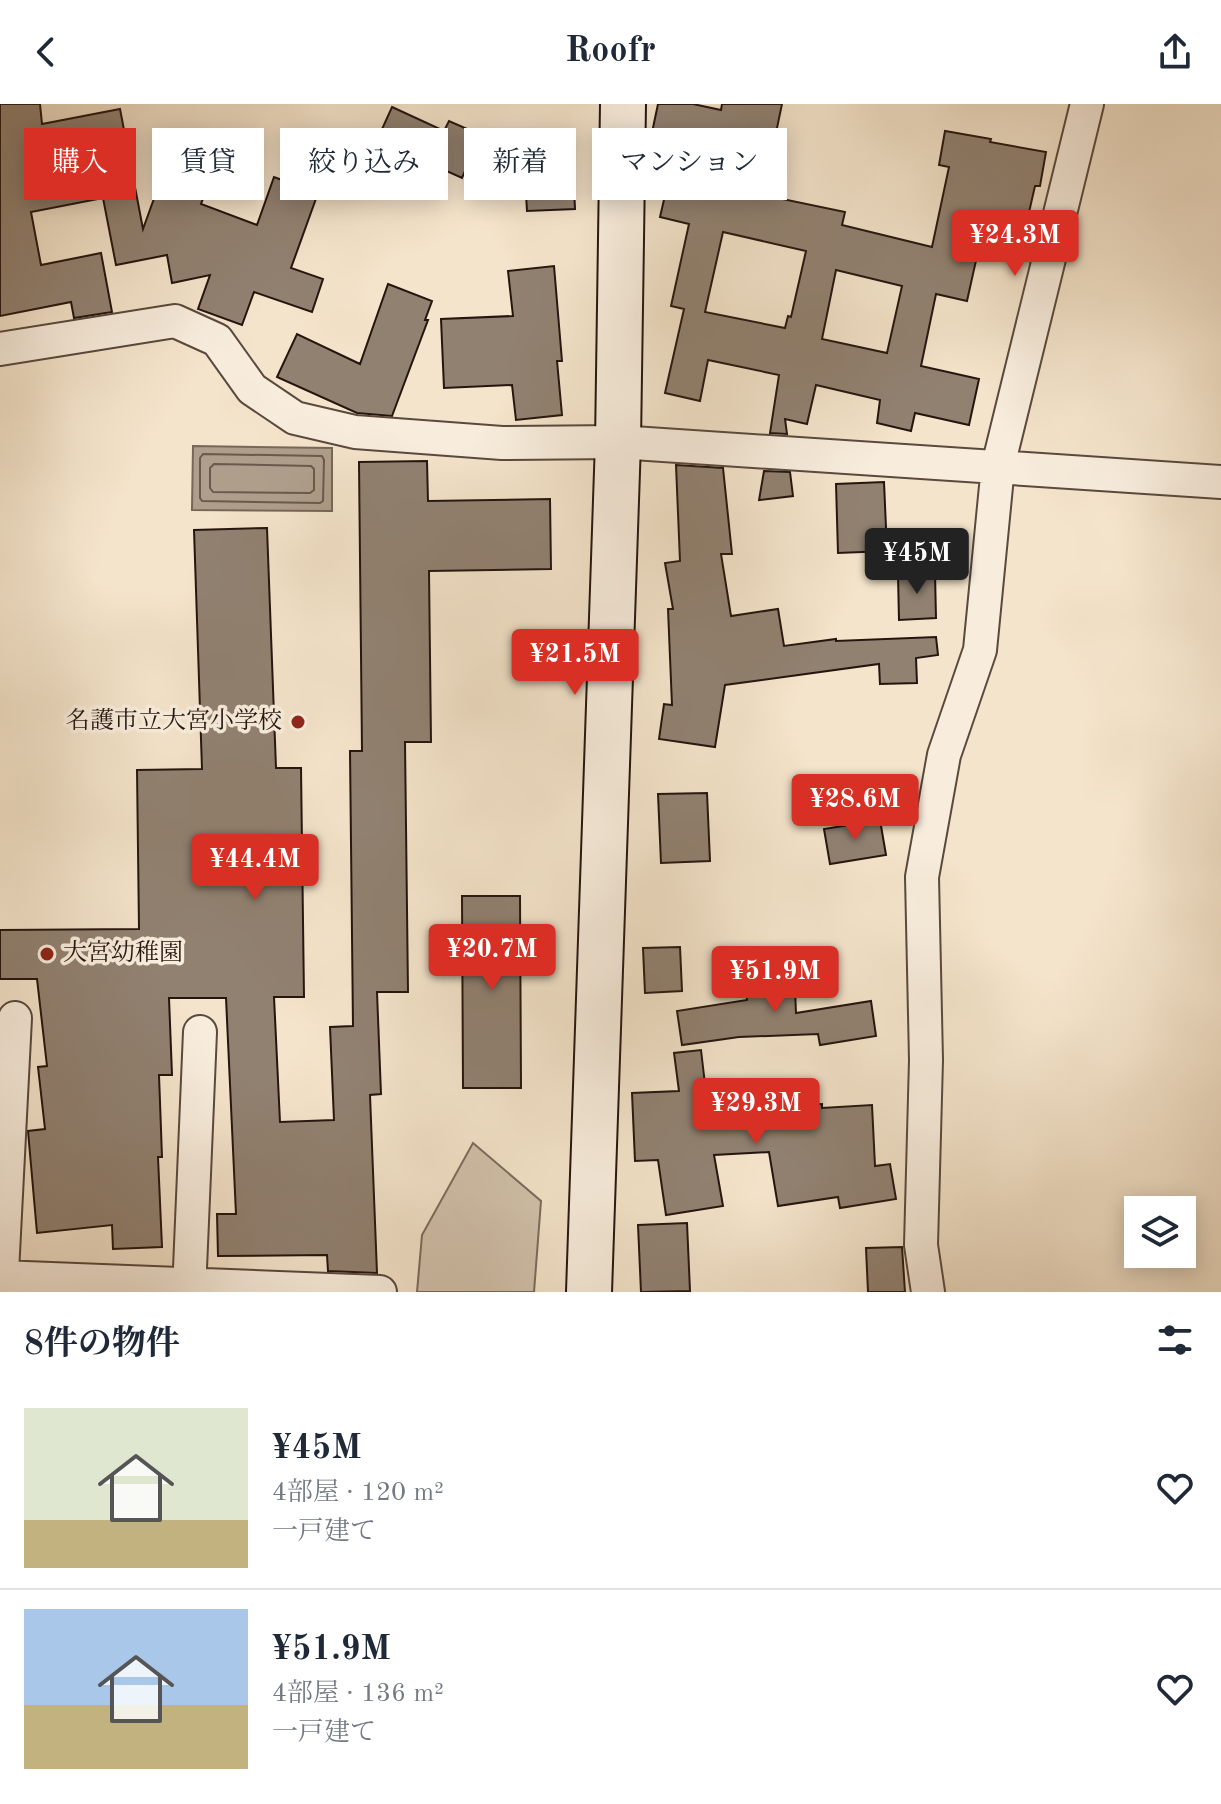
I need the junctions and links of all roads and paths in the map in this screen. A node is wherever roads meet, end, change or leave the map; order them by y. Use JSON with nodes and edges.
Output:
{"nodes":[{"id":1,"x":623,"y":104,"type":"edge"},
{"id":2,"x":1087,"y":104,"type":"edge"},
{"id":3,"x":0,"y":349,"type":"edge"},
{"id":4,"x":618,"y":442,"type":"junction"},
{"id":5,"x":998,"y":466,"type":"junction"},
{"id":6,"x":1221,"y":482,"type":"edge"},
{"id":7,"x":15,"y":1018,"type":"dead end"},
{"id":8,"x":200,"y":1032,"type":"dead end"},
{"id":9,"x":1,"y":1282,"type":"edge"},
{"id":10,"x":189,"y":1288,"type":"edge"},
{"id":11,"x":380,"y":1292,"type":"edge"},
{"id":12,"x":589,"y":1292,"type":"edge"},
{"id":13,"x":928,"y":1292,"type":"edge"}],
"edges":[{"from":1,"to":4,"type":"street"},
{"from":2,"to":5,"type":"street"},
{"from":3,"to":4,"type":"street"},
{"from":4,"to":5,"type":"street"},
{"from":4,"to":12,"type":"street"},
{"from":5,"to":6,"type":"street"},
{"from":5,"to":13,"type":"street"},
{"from":7,"to":9,"type":"street"},
{"from":8,"to":10,"type":"street"},
{"from":9,"to":10,"type":"street"},
{"from":10,"to":11,"type":"street"}]}
